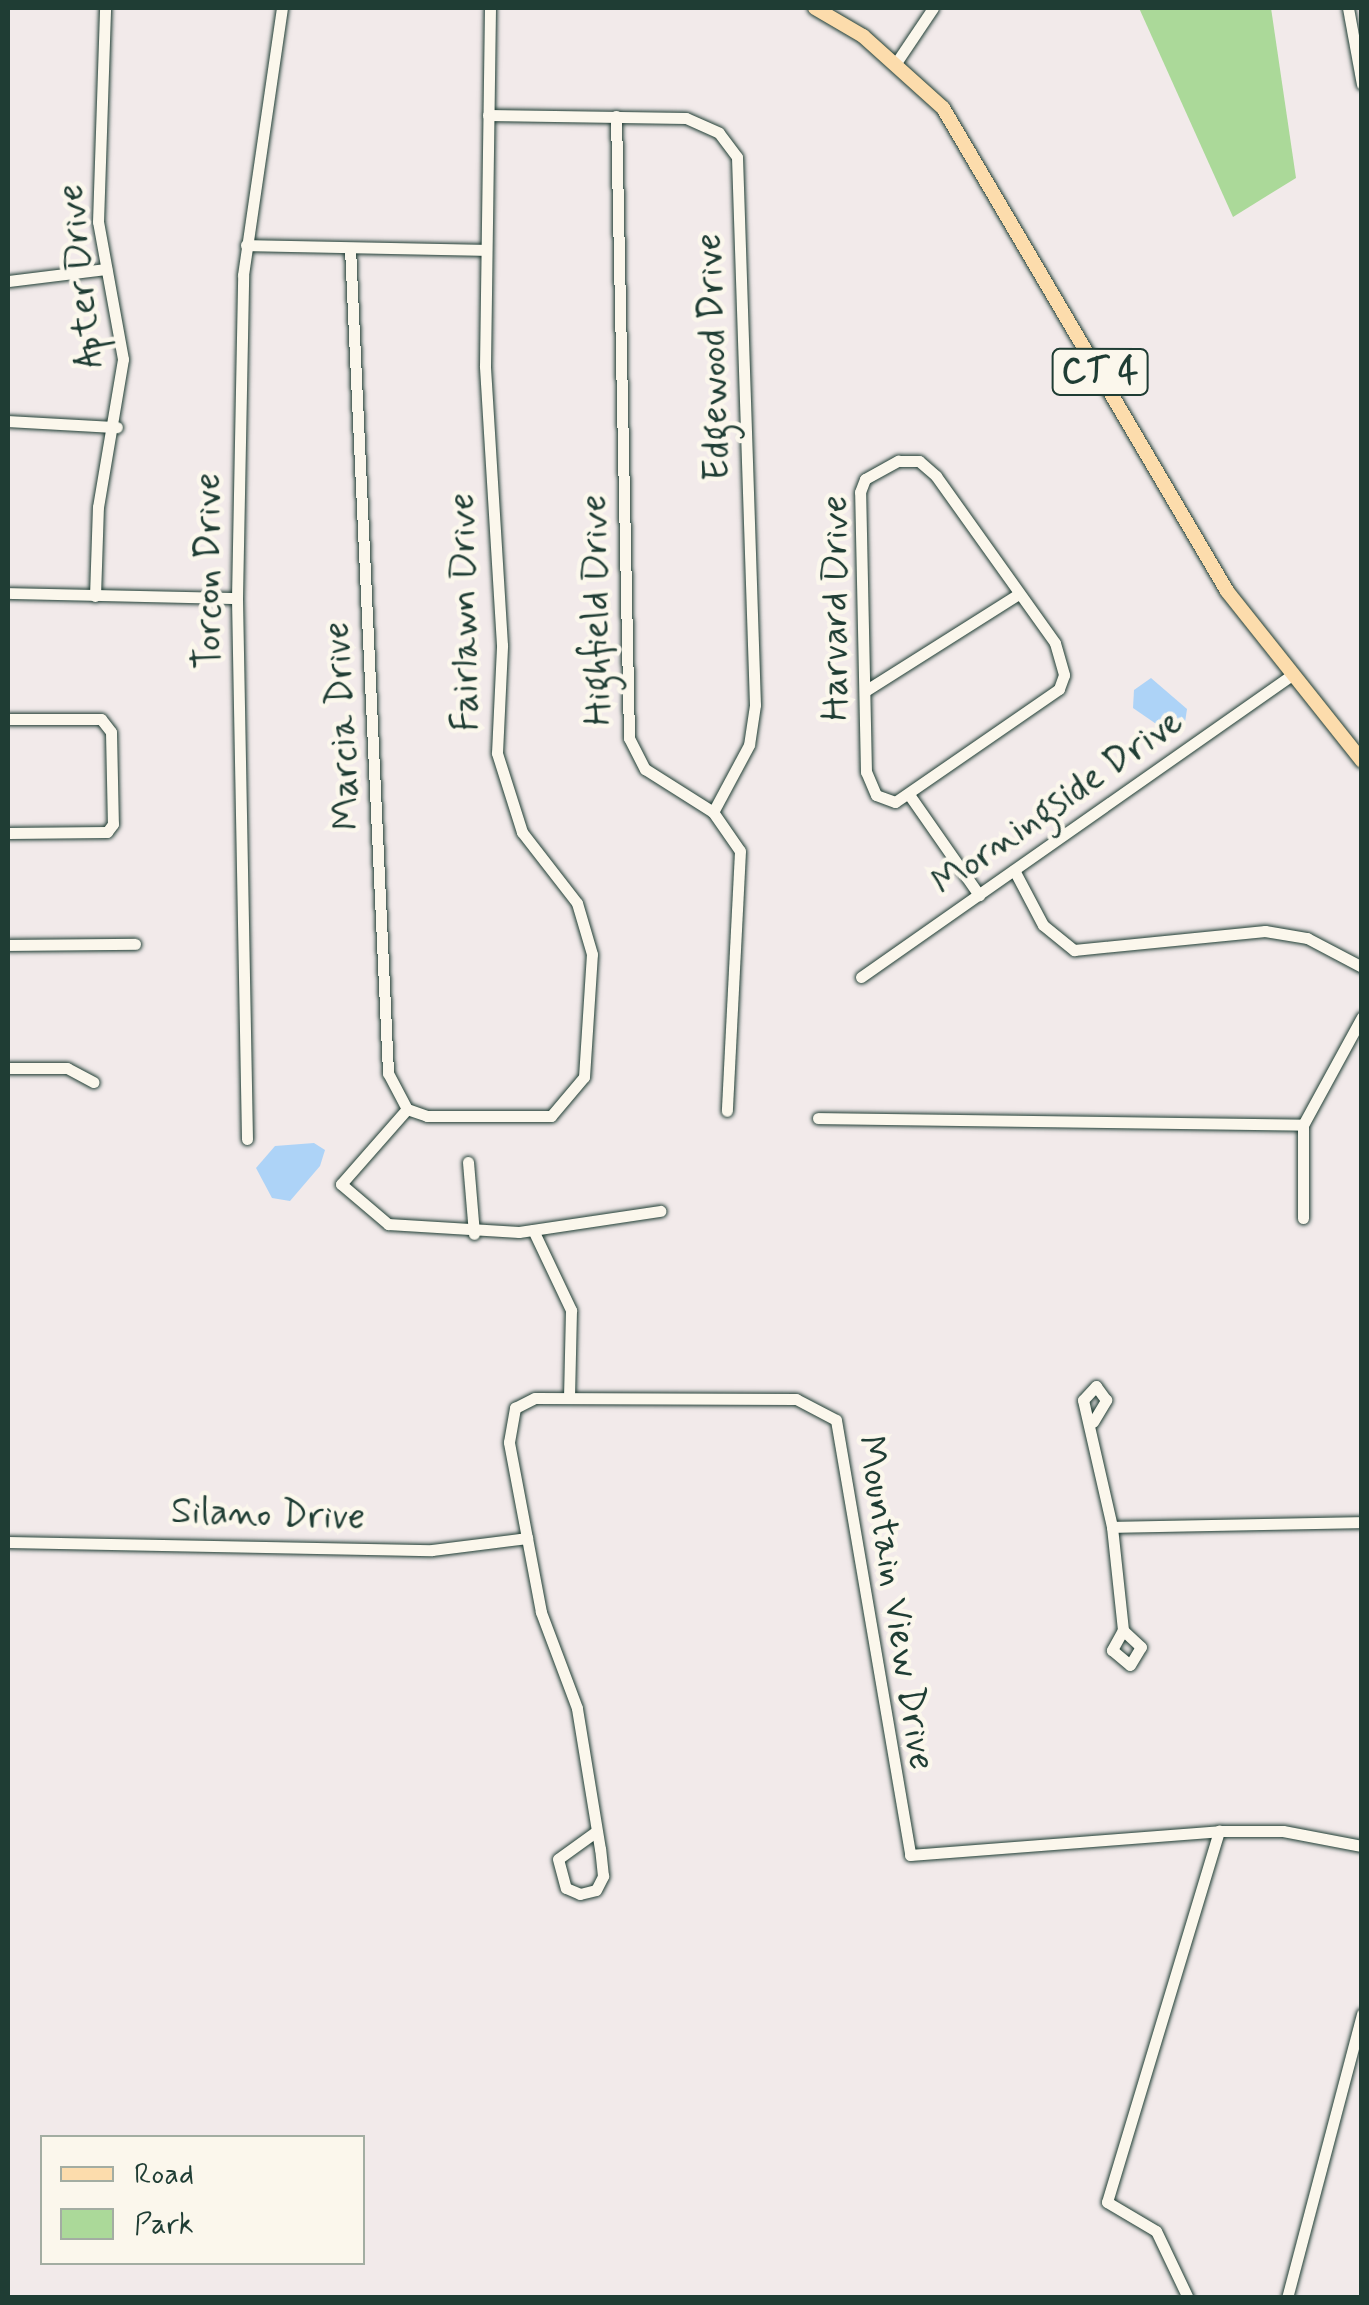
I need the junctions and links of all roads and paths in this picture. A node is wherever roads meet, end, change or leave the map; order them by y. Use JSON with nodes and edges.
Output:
{"nodes":[{"id":1,"x":104,"y":8,"type":"edge"},
{"id":2,"x":282,"y":8,"type":"edge"},
{"id":3,"x":490,"y":8,"type":"edge"},
{"id":4,"x":816,"y":8,"type":"edge"},
{"id":5,"x":932,"y":8,"type":"edge"},
{"id":6,"x":1348,"y":8,"type":"edge"},
{"id":7,"x":896,"y":62,"type":"junction"},
{"id":8,"x":1362,"y":84,"type":"edge"},
{"id":9,"x":488,"y":115,"type":"junction"},
{"id":10,"x":616,"y":116,"type":"junction"},
{"id":11,"x":246,"y":245,"type":"junction"},
{"id":12,"x":350,"y":248,"type":"junction"},
{"id":13,"x":485,"y":250,"type":"junction"},
{"id":14,"x":106,"y":269,"type":"junction"},
{"id":15,"x":8,"y":280,"type":"edge"},
{"id":16,"x":8,"y":421,"type":"edge"},
{"id":17,"x":117,"y":427,"type":"junction"},
{"id":18,"x":8,"y":594,"type":"edge"},
{"id":19,"x":1017,"y":595,"type":"junction"},
{"id":20,"x":95,"y":596,"type":"junction"},
{"id":21,"x":238,"y":598,"type":"junction"},
{"id":22,"x":1289,"y":676,"type":"junction"},
{"id":23,"x":866,"y":692,"type":"junction"},
{"id":24,"x":8,"y":719,"type":"edge"},
{"id":25,"x":1362,"y":761,"type":"edge"},
{"id":26,"x":910,"y":796,"type":"junction"},
{"id":27,"x":713,"y":812,"type":"junction"},
{"id":28,"x":8,"y":832,"type":"edge"},
{"id":29,"x":1014,"y":870,"type":"junction"},
{"id":30,"x":979,"y":895,"type":"junction"},
{"id":31,"x":8,"y":944,"type":"edge"},
{"id":32,"x":135,"y":944,"type":"dead end"},
{"id":33,"x":1362,"y":966,"type":"edge"},
{"id":34,"x":860,"y":977,"type":"dead end"},
{"id":35,"x":1362,"y":1017,"type":"edge"},
{"id":36,"x":8,"y":1068,"type":"edge"},
{"id":37,"x":92,"y":1082,"type":"dead end"},
{"id":38,"x":407,"y":1108,"type":"junction"},
{"id":39,"x":726,"y":1112,"type":"dead end"},
{"id":40,"x":818,"y":1118,"type":"dead end"},
{"id":41,"x":1303,"y":1125,"type":"junction"},
{"id":42,"x":247,"y":1139,"type":"dead end"},
{"id":43,"x":468,"y":1162,"type":"dead end"},
{"id":44,"x":660,"y":1210,"type":"dead end"},
{"id":45,"x":1303,"y":1218,"type":"dead end"},
{"id":46,"x":533,"y":1230,"type":"junction"},
{"id":47,"x":474,"y":1234,"type":"junction"},
{"id":48,"x":569,"y":1398,"type":"junction"},
{"id":49,"x":1094,"y":1422,"type":"dead end"},
{"id":50,"x":1362,"y":1522,"type":"edge"},
{"id":51,"x":1112,"y":1527,"type":"junction"},
{"id":52,"x":527,"y":1538,"type":"junction"},
{"id":53,"x":8,"y":1542,"type":"edge"},
{"id":54,"x":1123,"y":1630,"type":"dead end"},
{"id":55,"x":1219,"y":1831,"type":"junction"},
{"id":56,"x":594,"y":1833,"type":"junction"},
{"id":57,"x":1362,"y":1846,"type":"edge"},
{"id":58,"x":1362,"y":2014,"type":"edge"},
{"id":59,"x":1188,"y":2298,"type":"edge"},
{"id":60,"x":1287,"y":2298,"type":"edge"}],
"edges":[{"from":1,"to":14,"type":"street","name":"Apter Drive"},
{"from":2,"to":11,"type":"street","name":"Torcon Drive"},
{"from":3,"to":9,"type":"street","name":"Fairlawn Drive"},
{"from":4,"to":7,"type":"main road","number":"CT 4"},
{"from":5,"to":7,"type":"street"},
{"from":6,"to":8,"type":"street"},
{"from":7,"to":22,"type":"main road","number":"CT 4"},
{"from":9,"to":10,"type":"street","name":"Edgewood Drive"},
{"from":9,"to":13,"type":"street","name":"Fairlawn Drive"},
{"from":10,"to":27,"type":"street","name":"Highfield Drive"},
{"from":10,"to":27,"type":"street","name":"Edgewood Drive"},
{"from":11,"to":12,"type":"street"},
{"from":11,"to":21,"type":"street","name":"Torcon Drive"},
{"from":12,"to":13,"type":"street"},
{"from":12,"to":38,"type":"street","name":"Marcia Drive"},
{"from":13,"to":38,"type":"street","name":"Fairlawn Drive"},
{"from":14,"to":15,"type":"street"},
{"from":14,"to":17,"type":"street","name":"Apter Drive"},
{"from":16,"to":17,"type":"street"},
{"from":17,"to":20,"type":"street","name":"Apter Drive"},
{"from":18,"to":20,"type":"street"},
{"from":19,"to":23,"type":"street"},
{"from":19,"to":23,"type":"street","name":"Harvard Drive"},
{"from":19,"to":26,"type":"street","name":"Harvard Drive"},
{"from":20,"to":21,"type":"street"},
{"from":21,"to":42,"type":"street","name":"Torcon Drive"},
{"from":22,"to":25,"type":"main road","number":"CT 4"},
{"from":22,"to":29,"type":"street","name":"Morningside Drive"},
{"from":23,"to":26,"type":"street","name":"Harvard Drive"},
{"from":24,"to":28,"type":"street"},
{"from":26,"to":30,"type":"street"},
{"from":27,"to":39,"type":"street","name":"Highfield Drive"},
{"from":29,"to":30,"type":"street","name":"Morningside Drive"},
{"from":29,"to":33,"type":"street"},
{"from":30,"to":34,"type":"street","name":"Morningside Drive"},
{"from":31,"to":32,"type":"street"},
{"from":35,"to":41,"type":"street"},
{"from":36,"to":37,"type":"street"},
{"from":38,"to":47,"type":"street"},
{"from":40,"to":41,"type":"street"},
{"from":41,"to":45,"type":"street"},
{"from":43,"to":47,"type":"street"},
{"from":44,"to":46,"type":"street"},
{"from":46,"to":47,"type":"street"},
{"from":46,"to":48,"type":"street"},
{"from":48,"to":52,"type":"street","name":"Mountain View Drive"},
{"from":48,"to":55,"type":"street","name":"Mountain View Drive"},
{"from":49,"to":51,"type":"street"},
{"from":50,"to":51,"type":"street"},
{"from":51,"to":54,"type":"street"},
{"from":52,"to":53,"type":"street","name":"Silano Drive"},
{"from":52,"to":56,"type":"street","name":"Mountain View Drive"},
{"from":55,"to":57,"type":"street"},
{"from":55,"to":59,"type":"street"},
{"from":56,"to":56,"type":"street","name":"Mountain View Drive"},
{"from":58,"to":60,"type":"street"}]}
